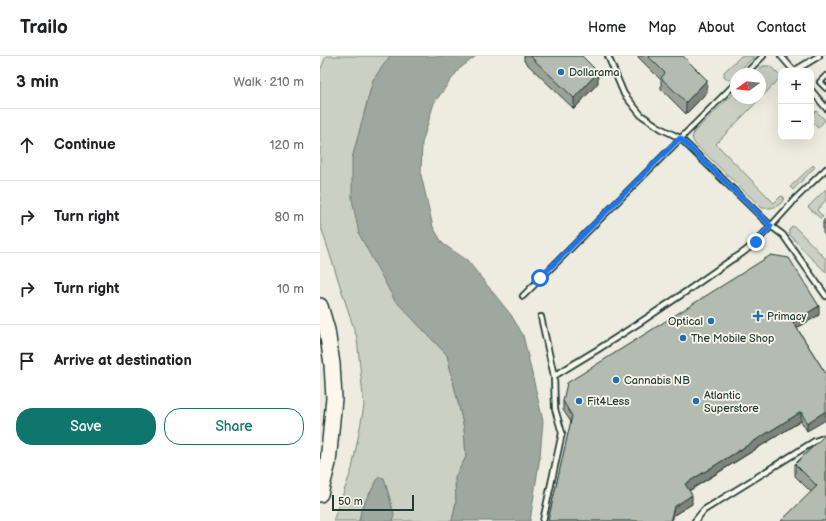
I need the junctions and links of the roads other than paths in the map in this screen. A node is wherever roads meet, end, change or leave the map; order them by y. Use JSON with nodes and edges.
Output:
{"nodes":[{"id":1,"x":608,"y":56,"type":"edge"},
{"id":2,"x":763,"y":56,"type":"edge"},
{"id":3,"x":781,"y":56,"type":"edge"},
{"id":4,"x":819,"y":56,"type":"edge"},
{"id":5,"x":751,"y":68,"type":"edge"},
{"id":6,"x":791,"y":68,"type":"edge"},
{"id":7,"x":799,"y":68,"type":"edge"},
{"id":8,"x":826,"y":76,"type":"edge"},
{"id":9,"x":826,"y":86,"type":"edge"},
{"id":10,"x":730,"y":88,"type":"edge"},
{"id":11,"x":814,"y":94,"type":"edge"},
{"id":12,"x":826,"y":108,"type":"edge"},
{"id":13,"x":680,"y":138,"type":"junction"},
{"id":14,"x":826,"y":169,"type":"edge"},
{"id":15,"x":771,"y":226,"type":"junction"},
{"id":16,"x":522,"y":296,"type":"dead end"},
{"id":17,"x":826,"y":296,"type":"edge"},
{"id":18,"x":320,"y":306,"type":"edge"},
{"id":19,"x":541,"y":318,"type":"dead end"},
{"id":20,"x":554,"y":376,"type":"junction"},
{"id":21,"x":826,"y":437,"type":"edge"},
{"id":22,"x":320,"y":494,"type":"edge"},
{"id":23,"x":544,"y":521,"type":"edge"},
{"id":24,"x":695,"y":521,"type":"edge"}],
"edges":[{"from":1,"to":13,"type":"lane"},
{"from":2,"to":5,"type":"lane"},
{"from":3,"to":6,"type":"lane"},
{"from":4,"to":7,"type":"lane"},
{"from":8,"to":9,"type":"lane"},
{"from":10,"to":13,"type":"lane"},
{"from":11,"to":12,"type":"lane"},
{"from":13,"to":15,"type":"lane"},
{"from":13,"to":16,"type":"lane"},
{"from":14,"to":15,"type":"lane"},
{"from":15,"to":17,"type":"lane"},
{"from":15,"to":20,"type":"lane"},
{"from":18,"to":22,"type":"highway"},
{"from":19,"to":20,"type":"lane"},
{"from":20,"to":23,"type":"lane"},
{"from":21,"to":24,"type":"lane"}]}
